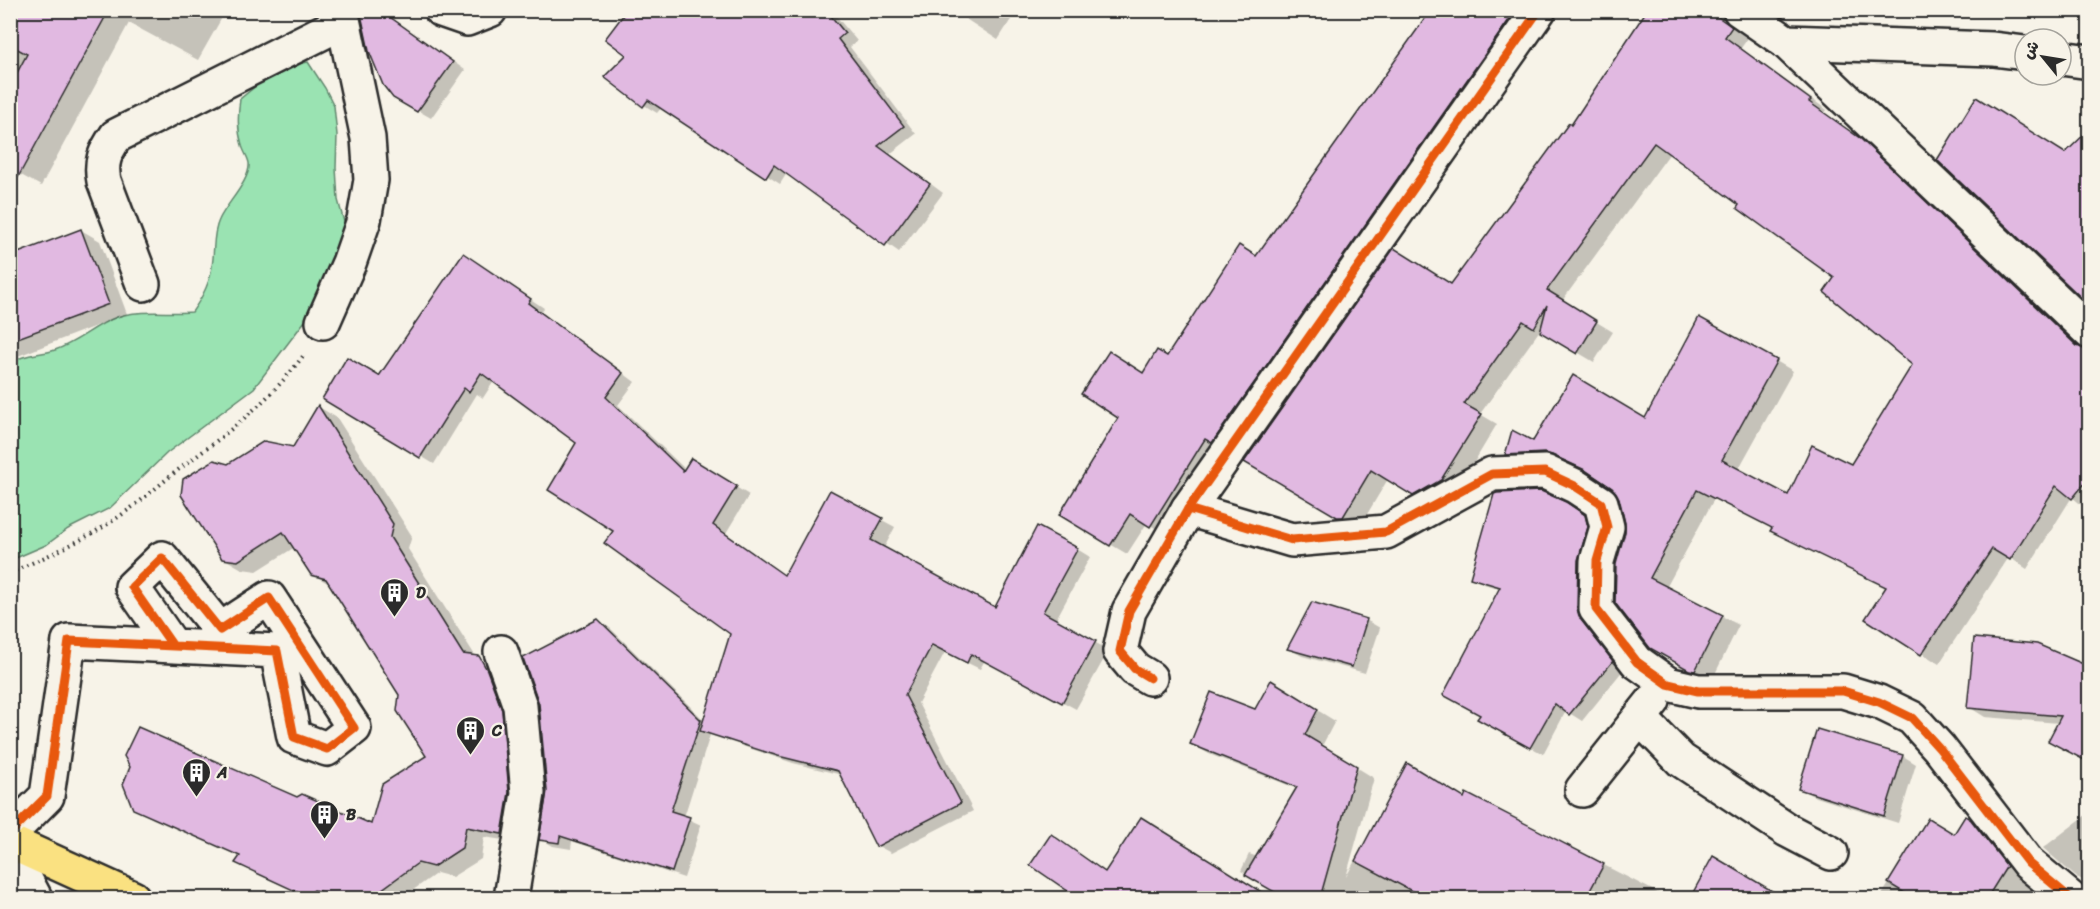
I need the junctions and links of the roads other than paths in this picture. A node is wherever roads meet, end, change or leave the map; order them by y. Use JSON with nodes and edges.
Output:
{"nodes":[{"id":1,"x":441,"y":10,"type":"edge"},
{"id":2,"x":490,"y":10,"type":"edge"},
{"id":3,"x":1539,"y":10,"type":"edge"},
{"id":4,"x":1740,"y":10,"type":"edge"},
{"id":5,"x":342,"y":16,"type":"edge"},
{"id":6,"x":1786,"y":42,"type":"junction"},
{"id":7,"x":2013,"y":52,"type":"edge"},
{"id":8,"x":2073,"y":60,"type":"edge"},
{"id":9,"x":2090,"y":62,"type":"edge"},
{"id":10,"x":143,"y":284,"type":"dead end"},
{"id":11,"x":323,"y":322,"type":"road end"},
{"id":12,"x":2090,"y":332,"type":"edge"},
{"id":13,"x":1188,"y":509,"type":"junction"},
{"id":14,"x":173,"y":646,"type":"junction"},
{"id":15,"x":501,"y":652,"type":"dead end"},
{"id":16,"x":1150,"y":678,"type":"dead end"},
{"id":17,"x":1668,"y":684,"type":"junction"},
{"id":18,"x":1640,"y":718,"type":"junction"},
{"id":19,"x":1582,"y":790,"type":"dead end"},
{"id":20,"x":10,"y":834,"type":"edge"},
{"id":21,"x":10,"y":842,"type":"edge"},
{"id":22,"x":10,"y":851,"type":"edge"},
{"id":23,"x":1831,"y":853,"type":"dead end"},
{"id":24,"x":35,"y":898,"type":"edge"},
{"id":25,"x":133,"y":898,"type":"edge"},
{"id":26,"x":512,"y":898,"type":"edge"},
{"id":27,"x":2070,"y":898,"type":"edge"}],
"edges":[{"from":1,"to":2,"type":"street"},
{"from":3,"to":13,"type":"street"},
{"from":4,"to":6,"type":"street"},
{"from":5,"to":10,"type":"street"},
{"from":5,"to":11,"type":"street"},
{"from":6,"to":7,"type":"street"},
{"from":6,"to":12,"type":"street"},
{"from":8,"to":9,"type":"street"},
{"from":13,"to":16,"type":"street"},
{"from":13,"to":17,"type":"street"},
{"from":14,"to":14,"type":"street"},
{"from":14,"to":20,"type":"street"},
{"from":15,"to":26,"type":"street"},
{"from":17,"to":18,"type":"street"},
{"from":17,"to":27,"type":"street"},
{"from":18,"to":19,"type":"street"},
{"from":18,"to":23,"type":"street"},
{"from":21,"to":25,"type":"main road"},
{"from":22,"to":24,"type":"street"}]}
